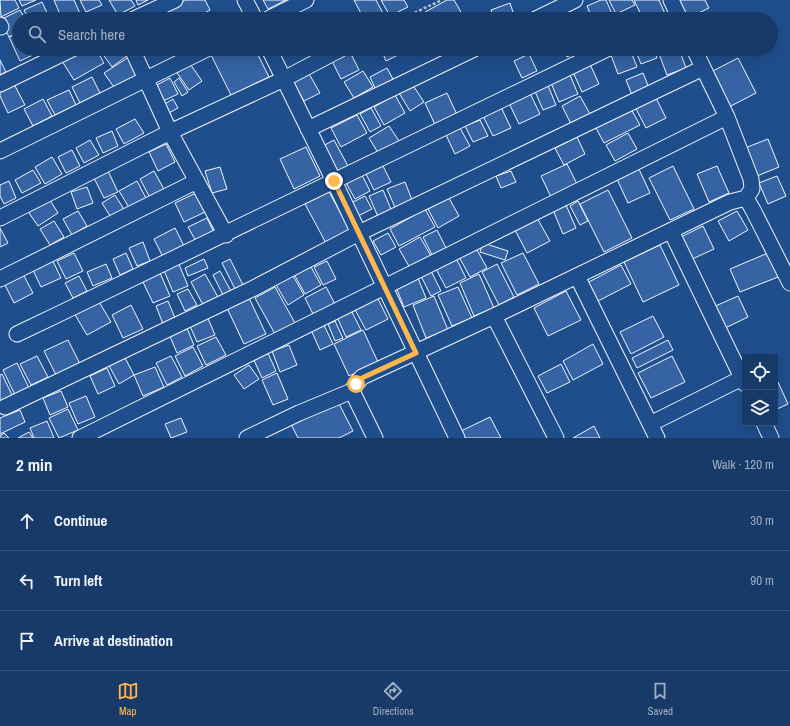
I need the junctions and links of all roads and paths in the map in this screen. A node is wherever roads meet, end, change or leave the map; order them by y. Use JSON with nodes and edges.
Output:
{"nodes":[{"id":1,"x":175,"y":0,"type":"edge"},
{"id":2,"x":245,"y":0,"type":"edge"},
{"id":3,"x":306,"y":0,"type":"edge"},
{"id":4,"x":442,"y":0,"type":"edge"},
{"id":5,"x":575,"y":0,"type":"edge"},
{"id":6,"x":671,"y":0,"type":"edge"},
{"id":7,"x":149,"y":12,"type":"edge"},
{"id":8,"x":251,"y":12,"type":"edge"},
{"id":9,"x":282,"y":12,"type":"edge"},
{"id":10,"x":416,"y":12,"type":"edge"},
{"id":11,"x":550,"y":12,"type":"edge"},
{"id":12,"x":674,"y":12,"type":"edge"},
{"id":13,"x":58,"y":56,"type":"edge"},
{"id":14,"x":135,"y":56,"type":"edge"},
{"id":15,"x":193,"y":56,"type":"edge"},
{"id":16,"x":273,"y":56,"type":"edge"},
{"id":17,"x":327,"y":56,"type":"edge"},
{"id":18,"x":459,"y":56,"type":"edge"},
{"id":19,"x":593,"y":56,"type":"edge"},
{"id":20,"x":698,"y":56,"type":"edge"},
{"id":21,"x":704,"y":68,"type":"junction"},
{"id":22,"x":284,"y":78,"type":"junction"},
{"id":23,"x":145,"y":79,"type":"junction"},
{"id":24,"x":0,"y":84,"type":"edge"},
{"id":25,"x":727,"y":117,"type":"junction"},
{"id":26,"x":308,"y":129,"type":"junction"},
{"id":27,"x":170,"y":132,"type":"junction"},
{"id":28,"x":0,"y":151,"type":"edge"},
{"id":29,"x":197,"y":181,"type":"junction"},
{"id":30,"x":334,"y":181,"type":"junction"},
{"id":31,"x":746,"y":198,"type":"junction"},
{"id":32,"x":0,"y":218,"type":"edge"},
{"id":33,"x":671,"y":231,"type":"junction"},
{"id":34,"x":359,"y":233,"type":"junction"},
{"id":35,"x":226,"y":235,"type":"junction"},
{"id":36,"x":577,"y":276,"type":"junction"},
{"id":37,"x":0,"y":279,"type":"edge"},
{"id":38,"x":790,"y":283,"type":"edge"},
{"id":39,"x":384,"y":287,"type":"junction"},
{"id":40,"x":494,"y":316,"type":"junction"},
{"id":41,"x":17,"y":334,"type":"dead end"},
{"id":42,"x":416,"y":353,"type":"junction"},
{"id":43,"x":742,"y":377,"type":"edge"},
{"id":44,"x":742,"y":382,"type":"edge"},
{"id":45,"x":352,"y":391,"type":"junction"},
{"id":46,"x":5,"y":407,"type":"dead end"},
{"id":47,"x":650,"y":424,"type":"junction"},
{"id":48,"x":765,"y":426,"type":"edge"},
{"id":49,"x":80,"y":438,"type":"edge"},
{"id":50,"x":247,"y":438,"type":"edge"},
{"id":51,"x":375,"y":438,"type":"edge"},
{"id":52,"x":457,"y":438,"type":"edge"},
{"id":53,"x":556,"y":438,"type":"edge"},
{"id":54,"x":657,"y":438,"type":"edge"},
{"id":55,"x":771,"y":438,"type":"edge"}],
"edges":[{"from":1,"to":7,"type":"street"},
{"from":2,"to":8,"type":"street"},
{"from":3,"to":9,"type":"street"},
{"from":4,"to":10,"type":"path"},
{"from":5,"to":11,"type":"street"},
{"from":6,"to":12,"type":"street"},
{"from":13,"to":24,"type":"street"},
{"from":14,"to":23,"type":"street"},
{"from":15,"to":23,"type":"street"},
{"from":16,"to":22,"type":"street"},
{"from":17,"to":22,"type":"street"},
{"from":18,"to":26,"type":"street"},
{"from":19,"to":30,"type":"street"},
{"from":20,"to":21,"type":"street"},
{"from":21,"to":25,"type":"street"},
{"from":21,"to":34,"type":"street"},
{"from":22,"to":26,"type":"street"},
{"from":22,"to":27,"type":"street"},
{"from":23,"to":27,"type":"street"},
{"from":23,"to":28,"type":"street"},
{"from":25,"to":31,"type":"street"},
{"from":25,"to":39,"type":"street"},
{"from":26,"to":30,"type":"street"},
{"from":27,"to":29,"type":"street"},
{"from":27,"to":32,"type":"street"},
{"from":29,"to":35,"type":"street"},
{"from":29,"to":37,"type":"street"},
{"from":30,"to":34,"type":"street"},
{"from":30,"to":35,"type":"street"},
{"from":31,"to":33,"type":"street"},
{"from":31,"to":38,"type":"street"},
{"from":33,"to":36,"type":"street"},
{"from":33,"to":43,"type":"street"},
{"from":34,"to":39,"type":"street"},
{"from":34,"to":46,"type":"street"},
{"from":35,"to":41,"type":"street"},
{"from":36,"to":40,"type":"street"},
{"from":36,"to":47,"type":"street"},
{"from":39,"to":42,"type":"street"},
{"from":39,"to":49,"type":"street"},
{"from":40,"to":42,"type":"street"},
{"from":40,"to":53,"type":"street"},
{"from":42,"to":45,"type":"street"},
{"from":42,"to":52,"type":"street"},
{"from":44,"to":47,"type":"street"},
{"from":45,"to":50,"type":"street"},
{"from":45,"to":51,"type":"street"},
{"from":47,"to":54,"type":"street"},
{"from":48,"to":55,"type":"street"}]}
